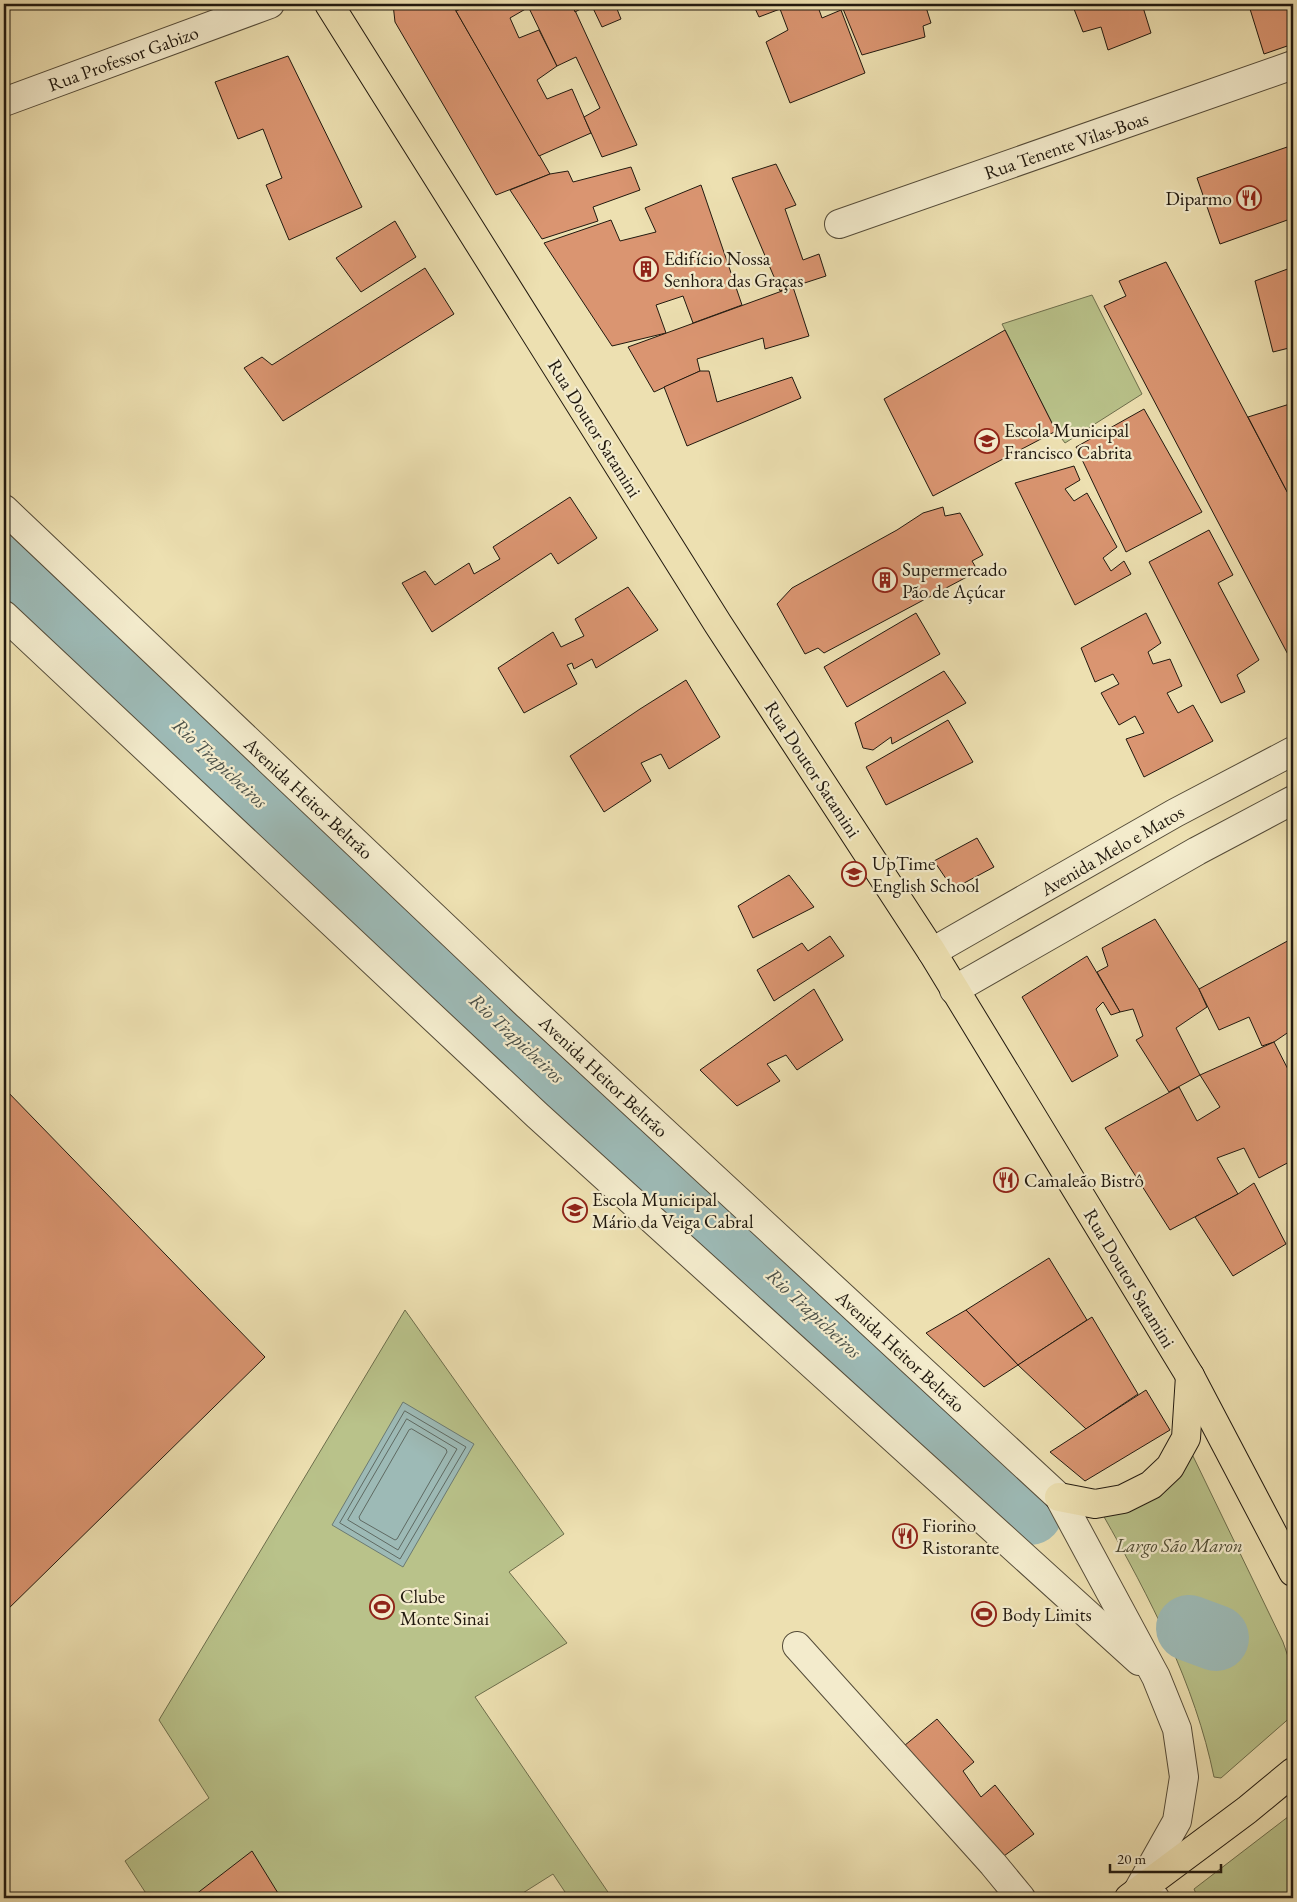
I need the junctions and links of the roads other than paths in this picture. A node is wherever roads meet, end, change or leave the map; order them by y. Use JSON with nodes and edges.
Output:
{"nodes":[{"id":1,"x":270,"y":4,"type":"edge"},
{"id":2,"x":329,"y":4,"type":"edge"},
{"id":3,"x":1293,"y":65,"type":"edge"},
{"id":4,"x":4,"y":102,"type":"edge"},
{"id":5,"x":838,"y":224,"type":"dead end"},
{"id":6,"x":4,"y":509,"type":"edge"},
{"id":7,"x":4,"y":615,"type":"edge"},
{"id":8,"x":1293,"y":751,"type":"edge"},
{"id":9,"x":1293,"y":800,"type":"edge"},
{"id":10,"x":932,"y":952,"type":"junction"},
{"id":11,"x":954,"y":990,"type":"junction"},
{"id":12,"x":1190,"y":1376,"type":"junction"},
{"id":13,"x":1059,"y":1497,"type":"junction"},
{"id":14,"x":1293,"y":1572,"type":"edge"},
{"id":15,"x":797,"y":1646,"type":"dead end"},
{"id":16,"x":1156,"y":1677,"type":"junction"},
{"id":17,"x":1293,"y":1772,"type":"edge"},
{"id":18,"x":1140,"y":1896,"type":"edge"},
{"id":19,"x":1021,"y":1898,"type":"edge"}],
"edges":[{"from":1,"to":4,"type":"street","name":"Rua Professor Gabizo"},
{"from":2,"to":10,"type":"main road","name":"Rua Doutor Satamini"},
{"from":3,"to":5,"type":"street","name":"Rua Tenente Vilas-Boas"},
{"from":6,"to":13,"type":"street","name":"Avenida Heitor Beltrão"},
{"from":7,"to":16,"type":"street","name":"Avenida Heitor Beltrão"},
{"from":8,"to":10,"type":"street","name":"Avenida Melo e Matos"},
{"from":9,"to":11,"type":"street"},
{"from":10,"to":11,"type":"main road","name":"Rua Doutor Satamini"},
{"from":11,"to":12,"type":"main road","name":"Rua Doutor Satamini"},
{"from":12,"to":13,"type":"main road"},
{"from":12,"to":14,"type":"main road","name":"Rua Doutor Satamini"},
{"from":13,"to":16,"type":"street","name":"Avenida Heitor Beltrão"},
{"from":15,"to":19,"type":"street"},
{"from":16,"to":18,"type":"street","name":"Avenida Heitor Beltrão"},
{"from":17,"to":18,"type":"main road"}]}
